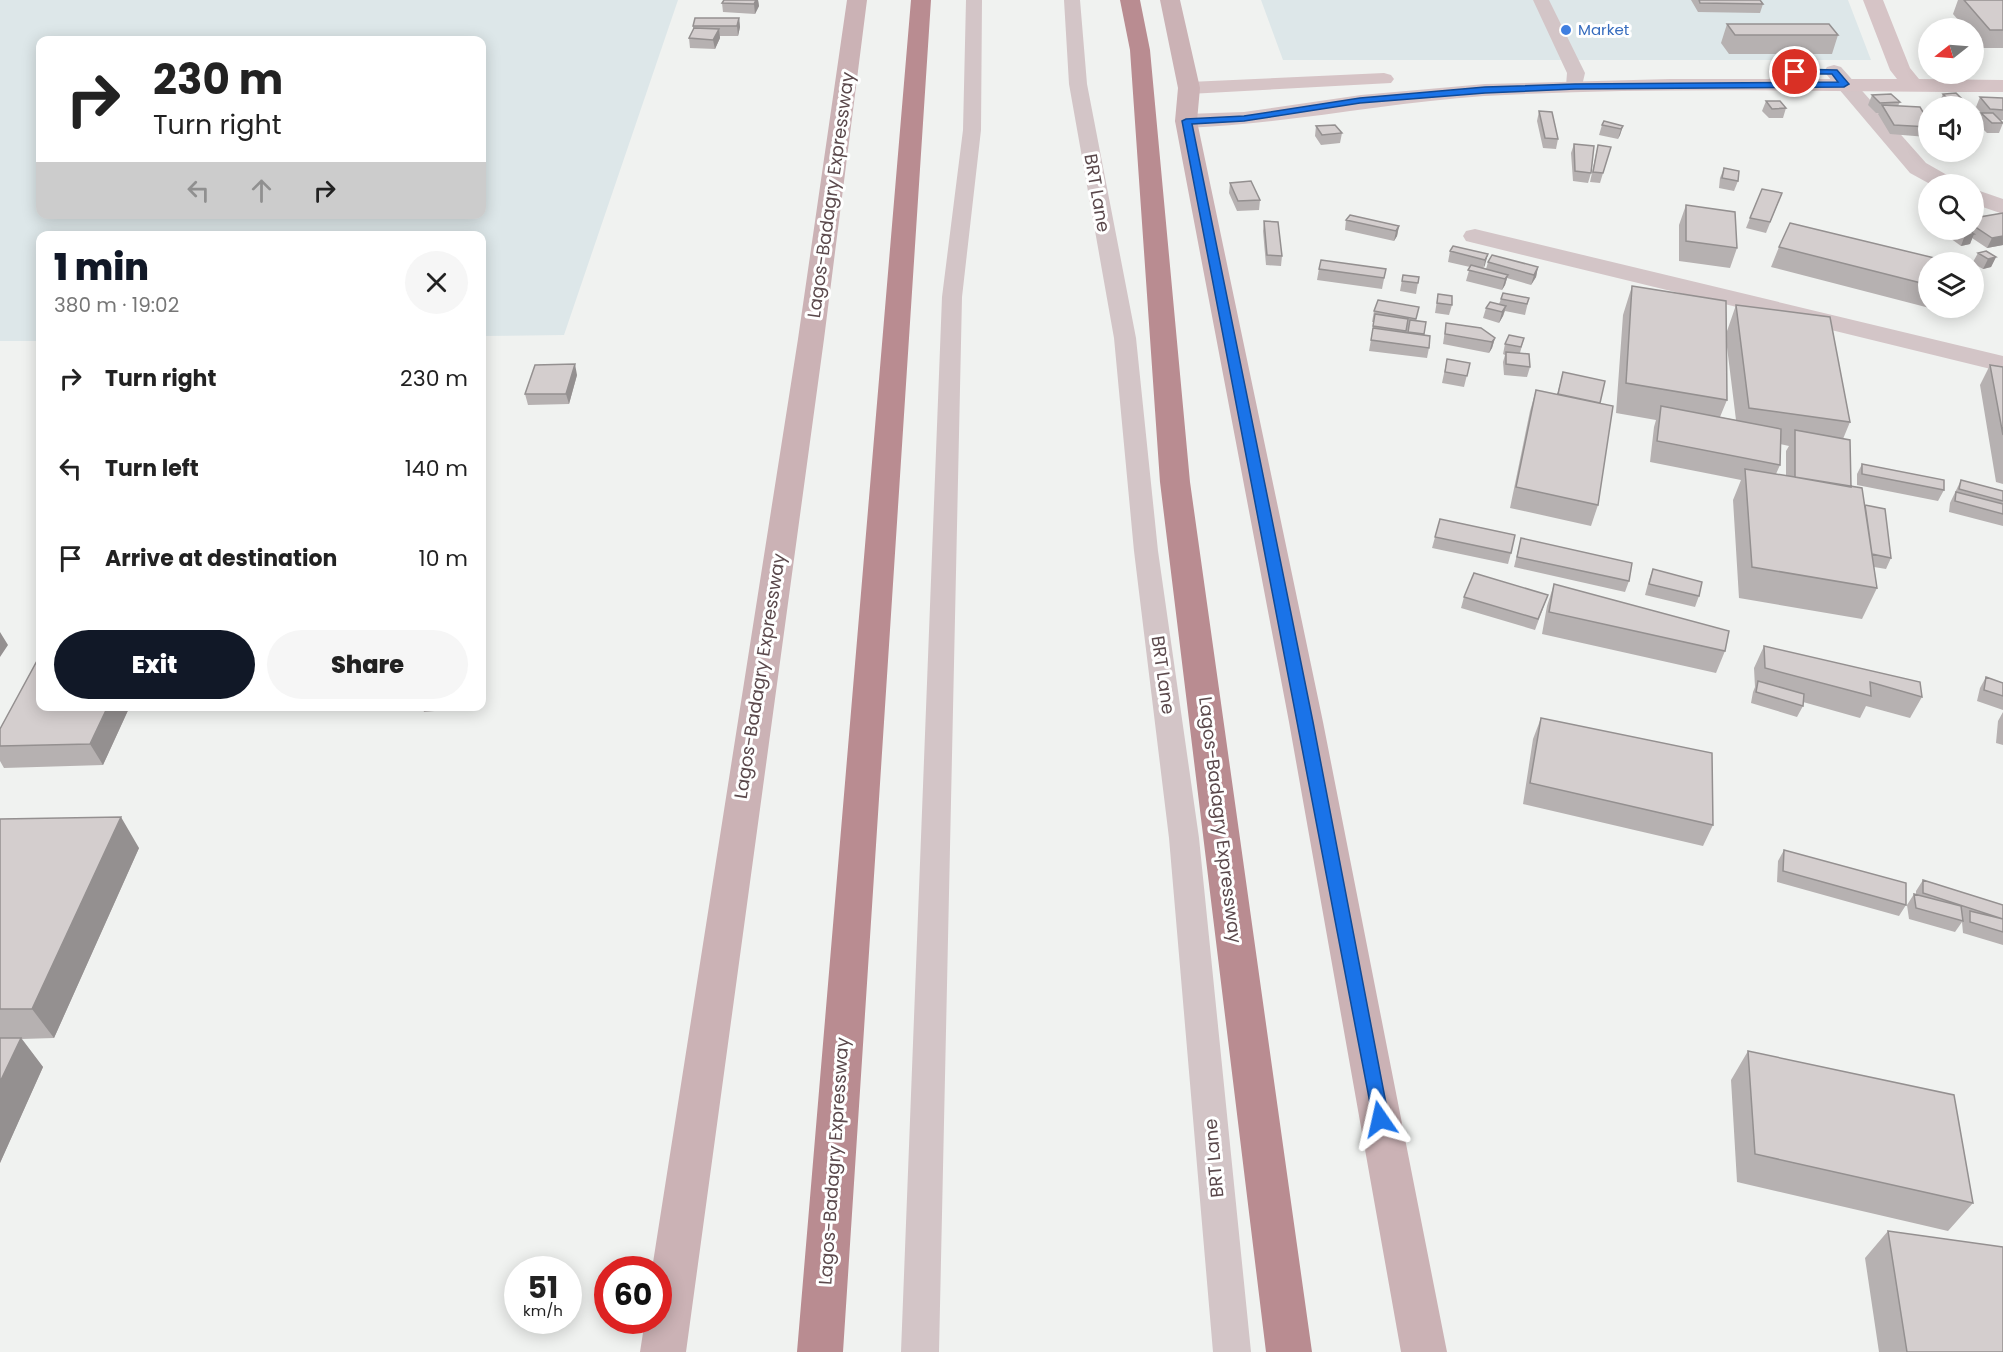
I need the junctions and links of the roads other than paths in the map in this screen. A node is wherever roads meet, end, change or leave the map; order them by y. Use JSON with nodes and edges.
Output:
{"nodes":[{"id":1,"x":857,"y":0,"type":"edge"},
{"id":2,"x":921,"y":0,"type":"edge"},
{"id":3,"x":974,"y":0,"type":"edge"},
{"id":4,"x":1072,"y":0,"type":"edge"},
{"id":5,"x":1130,"y":0,"type":"edge"},
{"id":6,"x":1170,"y":0,"type":"edge"},
{"id":7,"x":1541,"y":0,"type":"edge"},
{"id":8,"x":1873,"y":0,"type":"edge"},
{"id":9,"x":1984,"y":71,"type":"edge"},
{"id":10,"x":2003,"y":71,"type":"edge"},
{"id":11,"x":1914,"y":75,"type":"edge"},
{"id":12,"x":1839,"y":78,"type":"junction"},
{"id":13,"x":1575,"y":80,"type":"junction"},
{"id":14,"x":2003,"y":86,"type":"edge"},
{"id":15,"x":1189,"y":88,"type":"junction"},
{"id":16,"x":1186,"y":121,"type":"junction"},
{"id":17,"x":1928,"y":174,"type":"edge"},
{"id":18,"x":1984,"y":200,"type":"edge"},
{"id":19,"x":2003,"y":207,"type":"edge"},
{"id":20,"x":1474,"y":236,"type":"dead end"},
{"id":21,"x":2003,"y":364,"type":"edge"},
{"id":22,"x":663,"y":1352,"type":"edge"},
{"id":23,"x":820,"y":1352,"type":"edge"},
{"id":24,"x":920,"y":1352,"type":"edge"},
{"id":25,"x":1232,"y":1352,"type":"edge"},
{"id":26,"x":1289,"y":1352,"type":"edge"},
{"id":27,"x":1424,"y":1352,"type":"edge"}],
"edges":[{"from":1,"to":22,"type":"main road","name":"Lagos-Badagry Expressway"},
{"from":2,"to":23,"type":"highway","name":"Lagos-Badagry Expressway"},
{"from":3,"to":24,"type":"lane"},
{"from":4,"to":25,"type":"lane","name":"BRT Lane"},
{"from":5,"to":26,"type":"highway","name":"Lagos-Badagry Expressway"},
{"from":6,"to":15,"type":"main road"},
{"from":7,"to":13,"type":"lane"},
{"from":8,"to":11,"type":"main road"},
{"from":9,"to":10,"type":"main road"},
{"from":11,"to":12,"type":"main road"},
{"from":11,"to":14,"type":"main road"},
{"from":12,"to":13,"type":"main road"},
{"from":12,"to":17,"type":"street"},
{"from":13,"to":15,"type":"main road"},
{"from":13,"to":16,"type":"main road"},
{"from":15,"to":16,"type":"main road"},
{"from":16,"to":27,"type":"main road"},
{"from":18,"to":19,"type":"street"},
{"from":20,"to":21,"type":"street"}]}
